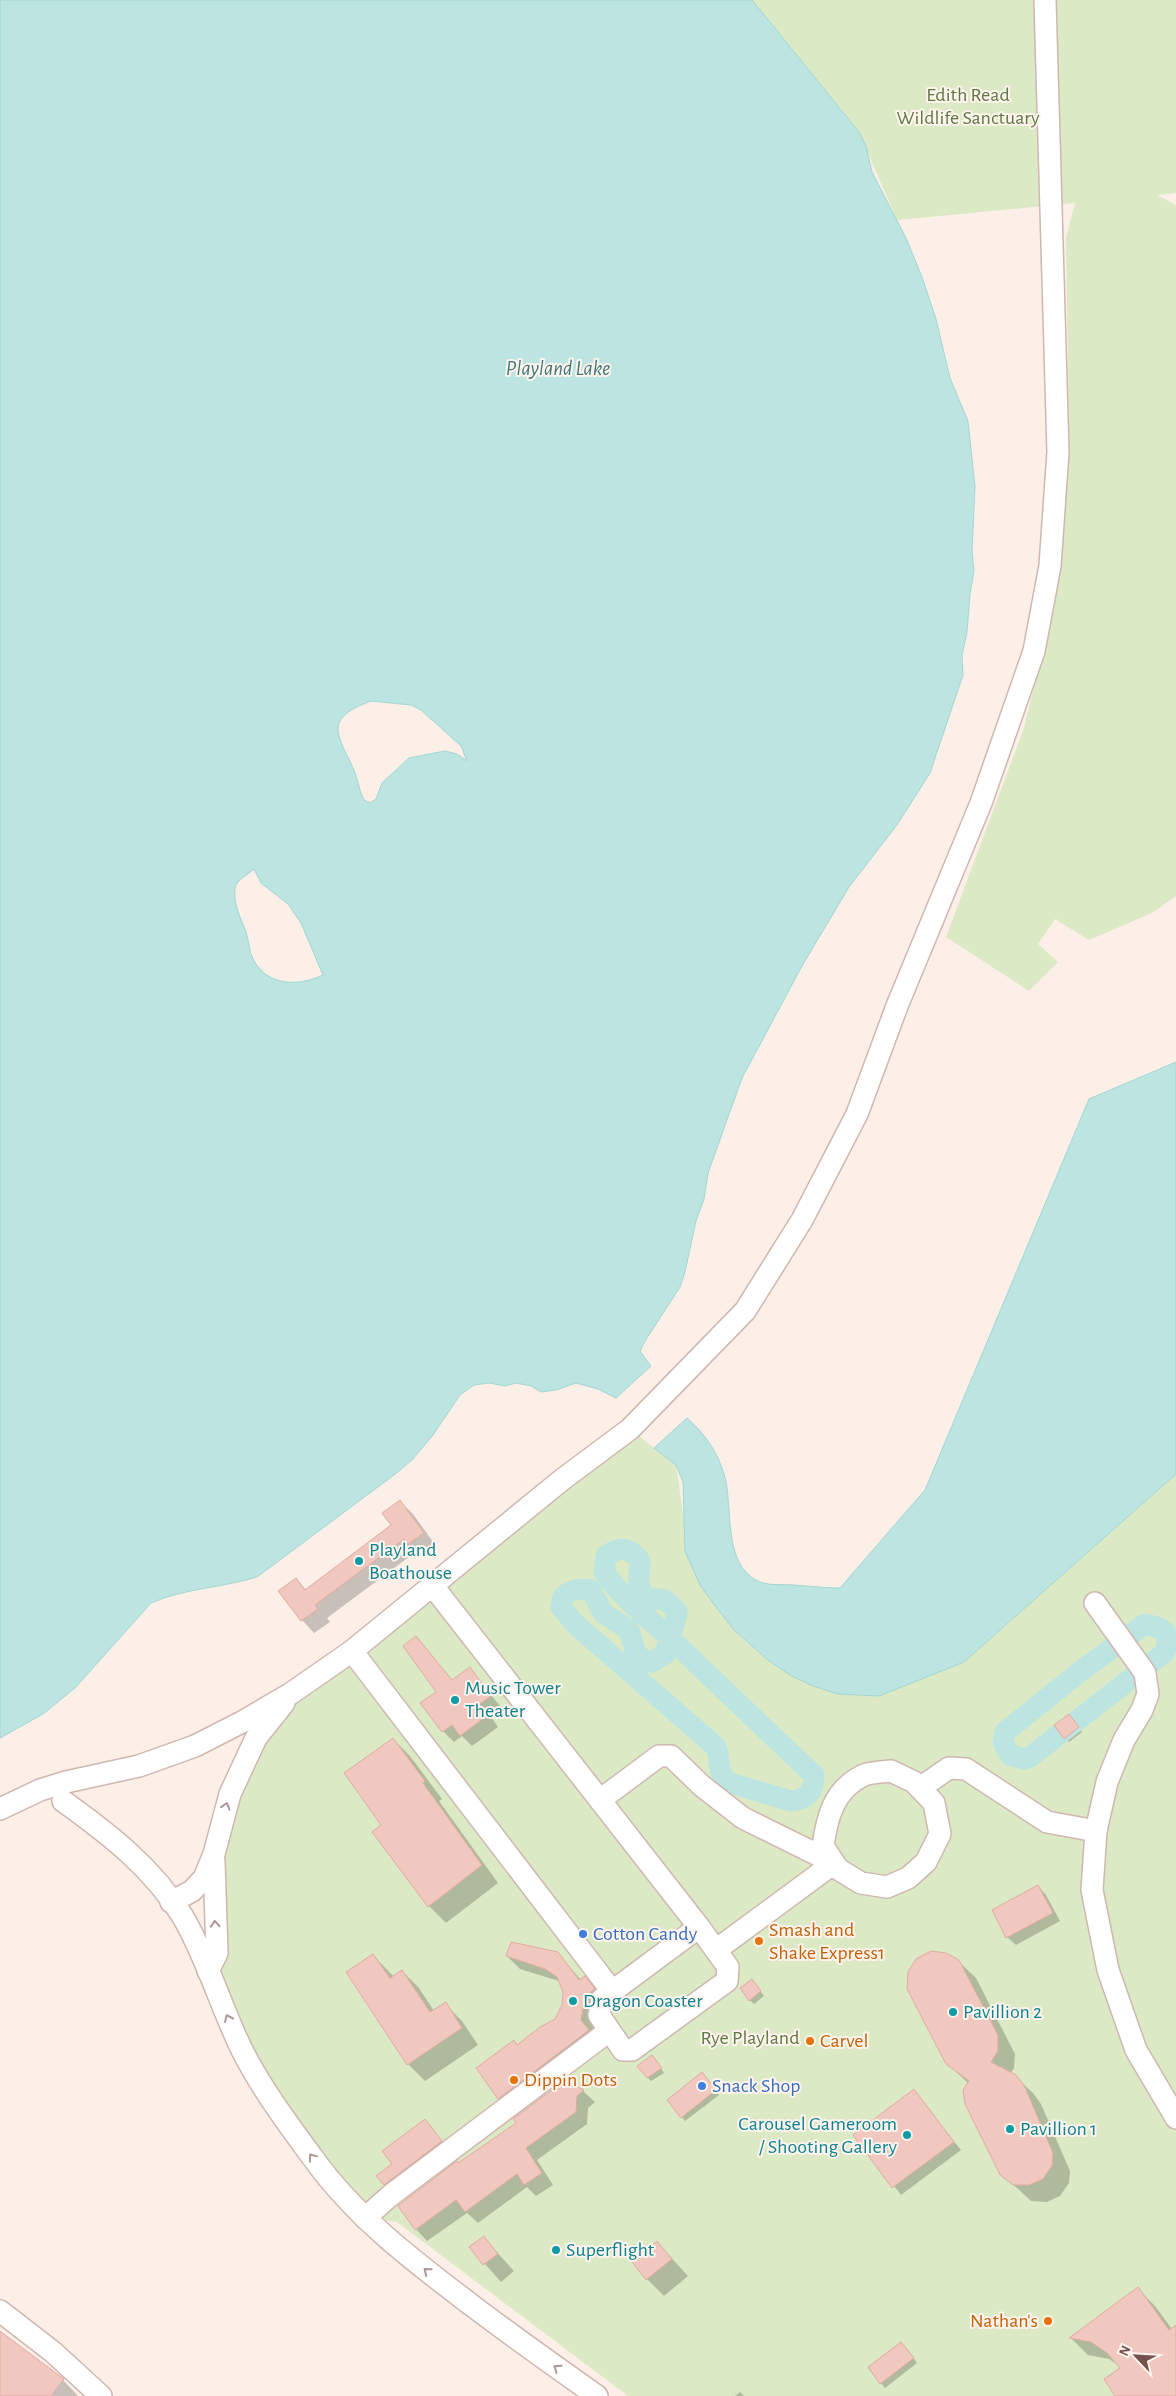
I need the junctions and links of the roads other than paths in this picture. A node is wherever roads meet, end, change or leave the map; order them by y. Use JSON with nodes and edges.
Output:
{"nodes":[{"id":1,"x":1045,"y":0,"type":"edge"},
{"id":2,"x":432,"y":1585,"type":"junction"},
{"id":3,"x":1095,"y":1603,"type":"dead end"},
{"id":4,"x":352,"y":1651,"type":"junction"},
{"id":5,"x":290,"y":1694,"type":"junction"},
{"id":6,"x":920,"y":1788,"type":"junction"},
{"id":7,"x":600,"y":1800,"type":"junction"},
{"id":8,"x":63,"y":1802,"type":"dead end"},
{"id":9,"x":0,"y":1809,"type":"edge"},
{"id":10,"x":1096,"y":1831,"type":"junction"},
{"id":11,"x":214,"y":1854,"type":"junction"},
{"id":12,"x":834,"y":1863,"type":"junction"},
{"id":13,"x":171,"y":1902,"type":"junction"},
{"id":14,"x":699,"y":1927,"type":"junction"},
{"id":15,"x":716,"y":1950,"type":"junction"},
{"id":16,"x":208,"y":1971,"type":"junction"},
{"id":17,"x":612,"y":1991,"type":"junction"},
{"id":18,"x":609,"y":2031,"type":"junction"},
{"id":19,"x":1176,"y":2118,"type":"edge"},
{"id":20,"x":365,"y":2218,"type":"junction"},
{"id":21,"x":0,"y":2311,"type":"edge"},
{"id":22,"x":101,"y":2396,"type":"edge"},
{"id":23,"x":597,"y":2396,"type":"edge"}],
"edges":[{"from":1,"to":2,"type":"street"},
{"from":2,"to":4,"type":"street"},
{"from":2,"to":7,"type":"street"},
{"from":3,"to":10,"type":"street"},
{"from":4,"to":5,"type":"street"},
{"from":4,"to":17,"type":"street"},
{"from":5,"to":9,"type":"street"},
{"from":11,"to":5,"type":"street","one_way":true},
{"from":6,"to":10,"type":"street"},
{"from":6,"to":12,"type":"street"},
{"from":6,"to":12,"type":"street"},
{"from":7,"to":12,"type":"street"},
{"from":7,"to":14,"type":"street"},
{"from":8,"to":13,"type":"street"},
{"from":10,"to":19,"type":"street"},
{"from":11,"to":13,"type":"street"},
{"from":16,"to":11,"type":"street","one_way":true},
{"from":12,"to":15,"type":"street"},
{"from":13,"to":16,"type":"street"},
{"from":14,"to":15,"type":"street"},
{"from":14,"to":17,"type":"street"},
{"from":15,"to":18,"type":"street"},
{"from":20,"to":16,"type":"street","one_way":true},
{"from":17,"to":18,"type":"street"},
{"from":18,"to":20,"type":"street"},
{"from":23,"to":20,"type":"street","one_way":true},
{"from":21,"to":22,"type":"street"}]}
